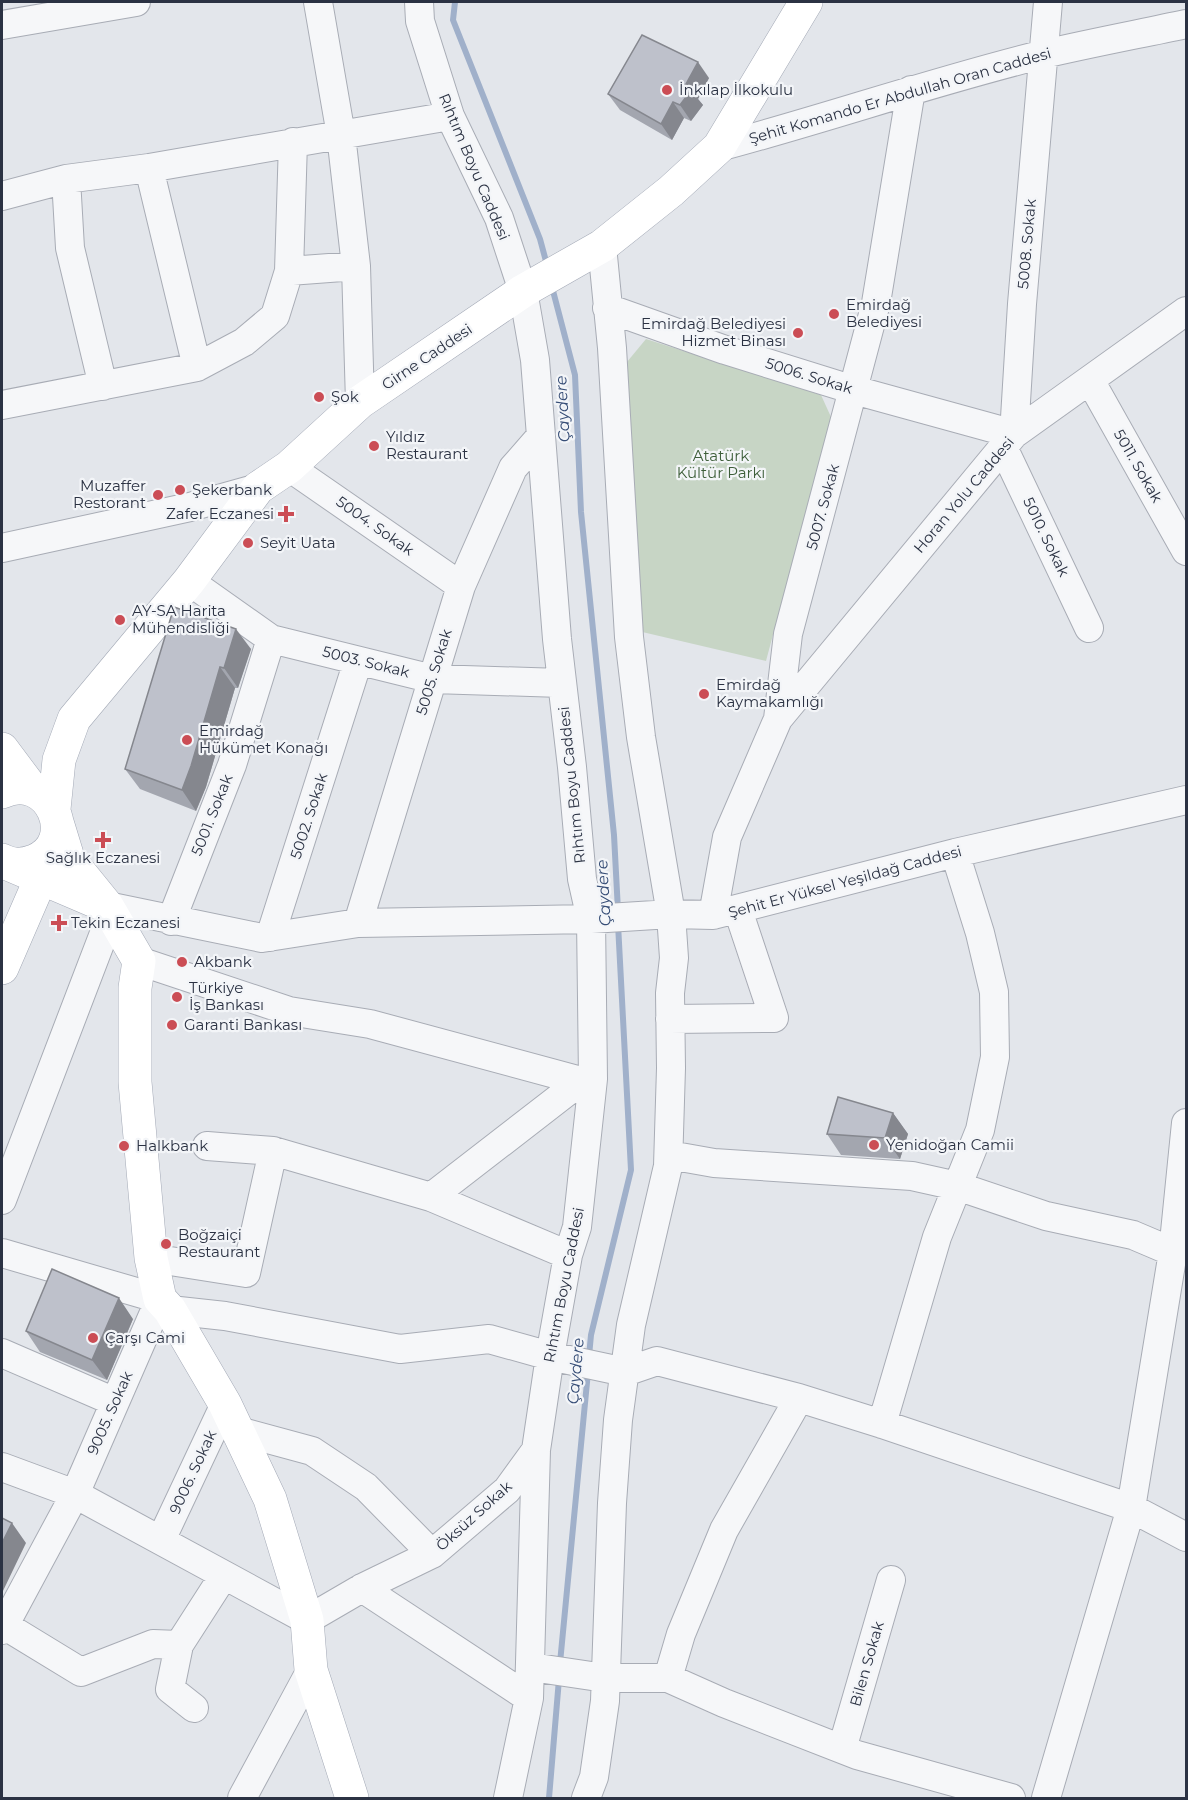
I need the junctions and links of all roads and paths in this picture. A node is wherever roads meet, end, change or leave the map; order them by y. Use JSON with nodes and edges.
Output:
{"nodes":[{"id":1,"x":136,"y":2,"type":"edge"},
{"id":2,"x":318,"y":2,"type":"edge"},
{"id":3,"x":419,"y":2,"type":"edge"},
{"id":4,"x":803,"y":2,"type":"edge"},
{"id":5,"x":1048,"y":2,"type":"edge"},
{"id":6,"x":1186,"y":24,"type":"edge"},
{"id":7,"x":2,"y":25,"type":"edge"},
{"id":8,"x":1044,"y":54,"type":"junction"},
{"id":9,"x":911,"y":90,"type":"junction"},
{"id":10,"x":450,"y":116,"type":"junction"},
{"id":11,"x":341,"y":135,"type":"junction"},
{"id":12,"x":293,"y":142,"type":"junction"},
{"id":13,"x":719,"y":147,"type":"junction"},
{"id":14,"x":149,"y":168,"type":"junction"},
{"id":15,"x":66,"y":179,"type":"junction"},
{"id":16,"x":2,"y":196,"type":"edge"},
{"id":17,"x":594,"y":252,"type":"junction"},
{"id":18,"x":356,"y":266,"type":"junction"},
{"id":19,"x":289,"y":272,"type":"junction"},
{"id":20,"x":523,"y":291,"type":"junction"},
{"id":21,"x":608,"y":308,"type":"junction"},
{"id":22,"x":1186,"y":312,"type":"edge"},
{"id":23,"x":197,"y":367,"type":"junction"},
{"id":24,"x":1090,"y":380,"type":"junction"},
{"id":25,"x":103,"y":386,"type":"junction"},
{"id":26,"x":855,"y":390,"type":"junction"},
{"id":27,"x":360,"y":402,"type":"junction"},
{"id":28,"x":2,"y":405,"type":"edge"},
{"id":29,"x":541,"y":436,"type":"junction"},
{"id":30,"x":1008,"y":441,"type":"junction"},
{"id":31,"x":289,"y":467,"type":"junction"},
{"id":32,"x":258,"y":488,"type":"junction"},
{"id":33,"x":2,"y":548,"type":"edge"},
{"id":34,"x":1186,"y":551,"type":"edge"},
{"id":35,"x":189,"y":581,"type":"junction"},
{"id":36,"x":461,"y":586,"type":"junction"},
{"id":37,"x":1089,"y":628,"type":"dead end"},
{"id":38,"x":271,"y":639,"type":"junction"},
{"id":39,"x":358,"y":661,"type":"junction"},
{"id":40,"x":433,"y":679,"type":"junction"},
{"id":41,"x":561,"y":683,"type":"junction"},
{"id":42,"x":778,"y":719,"type":"junction"},
{"id":43,"x":2,"y":749,"type":"edge"},
{"id":44,"x":1186,"y":800,"type":"edge"},
{"id":45,"x":36,"y":803,"type":"edge"},
{"id":46,"x":955,"y":853,"type":"junction"},
{"id":47,"x":3,"y":862,"type":"edge"},
{"id":48,"x":41,"y":878,"type":"junction"},
{"id":49,"x":109,"y":910,"type":"junction"},
{"id":50,"x":726,"y":913,"type":"junction"},
{"id":51,"x":671,"y":914,"type":"junction"},
{"id":52,"x":591,"y":919,"type":"junction"},
{"id":53,"x":171,"y":921,"type":"junction"},
{"id":54,"x":358,"y":923,"type":"junction"},
{"id":55,"x":270,"y":937,"type":"junction"},
{"id":56,"x":139,"y":960,"type":"junction"},
{"id":57,"x":2,"y":968,"type":"edge"},
{"id":58,"x":670,"y":1019,"type":"junction"},
{"id":59,"x":587,"y":1080,"type":"junction"},
{"id":60,"x":1186,"y":1123,"type":"edge"},
{"id":61,"x":207,"y":1146,"type":"dead end"},
{"id":62,"x":273,"y":1151,"type":"junction"},
{"id":63,"x":669,"y":1155,"type":"junction"},
{"id":64,"x":957,"y":1186,"type":"junction"},
{"id":65,"x":431,"y":1197,"type":"junction"},
{"id":66,"x":2,"y":1200,"type":"edge"},
{"id":67,"x":1173,"y":1252,"type":"junction"},
{"id":68,"x":2,"y":1253,"type":"edge"},
{"id":69,"x":568,"y":1255,"type":"junction"},
{"id":70,"x":151,"y":1258,"type":"junction"},
{"id":71,"x":165,"y":1304,"type":"junction"},
{"id":72,"x":2,"y":1353,"type":"edge"},
{"id":73,"x":550,"y":1356,"type":"junction"},
{"id":74,"x":625,"y":1372,"type":"junction"},
{"id":75,"x":800,"y":1398,"type":"junction"},
{"id":76,"x":115,"y":1402,"type":"junction"},
{"id":77,"x":232,"y":1418,"type":"junction"},
{"id":78,"x":882,"y":1424,"type":"junction"},
{"id":79,"x":536,"y":1450,"type":"junction"},
{"id":80,"x":2,"y":1467,"type":"edge"},
{"id":81,"x":75,"y":1494,"type":"junction"},
{"id":82,"x":1131,"y":1508,"type":"junction"},
{"id":83,"x":1186,"y":1537,"type":"edge"},
{"id":84,"x":161,"y":1540,"type":"junction"},
{"id":85,"x":432,"y":1554,"type":"junction"},
{"id":86,"x":224,"y":1575,"type":"junction"},
{"id":87,"x":891,"y":1580,"type":"dead end"},
{"id":88,"x":362,"y":1588,"type":"junction"},
{"id":89,"x":307,"y":1620,"type":"junction"},
{"id":90,"x":3,"y":1628,"type":"edge"},
{"id":91,"x":179,"y":1644,"type":"junction"},
{"id":92,"x":531,"y":1667,"type":"junction"},
{"id":93,"x":311,"y":1670,"type":"junction"},
{"id":94,"x":605,"y":1678,"type":"junction"},
{"id":95,"x":668,"y":1678,"type":"junction"},
{"id":96,"x":529,"y":1698,"type":"junction"},
{"id":97,"x":194,"y":1708,"type":"dead end"},
{"id":98,"x":842,"y":1749,"type":"junction"},
{"id":99,"x":242,"y":1798,"type":"edge"},
{"id":100,"x":352,"y":1798,"type":"edge"},
{"id":101,"x":508,"y":1798,"type":"edge"},
{"id":102,"x":586,"y":1798,"type":"edge"},
{"id":103,"x":1011,"y":1798,"type":"edge"},
{"id":104,"x":1046,"y":1798,"type":"edge"}],
"edges":[{"from":1,"to":7,"type":"street"},
{"from":2,"to":11,"type":"street"},
{"from":3,"to":10,"type":"street","name":"Rıhtım Boyu Caddesi"},
{"from":4,"to":13,"type":"main road","name":"Girne Caddesi"},
{"from":5,"to":8,"type":"street","name":"5008. Sokak"},
{"from":6,"to":8,"type":"street","name":"Şehit Komando Er Abdullah Oran Caddesi"},
{"from":8,"to":9,"type":"street","name":"Şehit Komando Er Abdullah Oran Caddesi"},
{"from":8,"to":30,"type":"street","name":"5008. Sokak"},
{"from":9,"to":13,"type":"street","name":"Şehit Komando Er Abdullah Oran Caddesi"},
{"from":9,"to":26,"type":"street","name":"5007. Sokak"},
{"from":10,"to":11,"type":"street"},
{"from":10,"to":20,"type":"street","name":"Rıhtım Boyu Caddesi"},
{"from":11,"to":12,"type":"street"},
{"from":11,"to":18,"type":"street"},
{"from":12,"to":14,"type":"street"},
{"from":12,"to":19,"type":"street"},
{"from":13,"to":17,"type":"main road","name":"Girne Caddesi"},
{"from":14,"to":15,"type":"street"},
{"from":14,"to":23,"type":"street"},
{"from":15,"to":16,"type":"street"},
{"from":15,"to":25,"type":"street"},
{"from":17,"to":20,"type":"main road","name":"Girne Caddesi"},
{"from":17,"to":21,"type":"street"},
{"from":18,"to":19,"type":"street"},
{"from":18,"to":27,"type":"street"},
{"from":19,"to":23,"type":"street"},
{"from":20,"to":27,"type":"main road","name":"Girne Caddesi"},
{"from":20,"to":29,"type":"street","name":"Rıhtım Boyu Caddesi"},
{"from":21,"to":26,"type":"street","name":"5006. Sokak"},
{"from":21,"to":51,"type":"street"},
{"from":22,"to":24,"type":"street","name":"Horan Yolu Caddesi"},
{"from":23,"to":25,"type":"street"},
{"from":24,"to":30,"type":"street","name":"Horan Yolu Caddesi"},
{"from":24,"to":34,"type":"street","name":"5011. Sokak"},
{"from":25,"to":28,"type":"street"},
{"from":26,"to":30,"type":"street","name":"5006. Sokak"},
{"from":26,"to":42,"type":"street","name":"5007. Sokak"},
{"from":27,"to":31,"type":"main road","name":"Girne Caddesi"},
{"from":29,"to":36,"type":"street","name":"5005. Sokak"},
{"from":29,"to":41,"type":"street","name":"Rıhtım Boyu Caddesi"},
{"from":30,"to":37,"type":"street","name":"5010. Sokak"},
{"from":30,"to":42,"type":"street","name":"Horan Yolu Caddesi"},
{"from":31,"to":32,"type":"main road","name":"Girne Caddesi"},
{"from":31,"to":36,"type":"street","name":"5004. Sokak"},
{"from":32,"to":33,"type":"street"},
{"from":32,"to":35,"type":"main road","name":"Girne Caddesi"},
{"from":35,"to":38,"type":"street","name":"5003. Sokak"},
{"from":35,"to":45,"type":"main road","name":"Girne Caddesi"},
{"from":36,"to":40,"type":"street","name":"5005. Sokak"},
{"from":38,"to":39,"type":"street","name":"5003. Sokak"},
{"from":38,"to":53,"type":"street","name":"5001. Sokak"},
{"from":39,"to":40,"type":"street","name":"5003. Sokak"},
{"from":39,"to":55,"type":"street","name":"5002. Sokak"},
{"from":40,"to":41,"type":"street","name":"5003. Sokak"},
{"from":40,"to":54,"type":"street","name":"5005. Sokak"},
{"from":41,"to":52,"type":"street","name":"Rıhtım Boyu Caddesi"},
{"from":42,"to":50,"type":"street","name":"5007. Sokak"},
{"from":43,"to":45,"type":"main road"},
{"from":44,"to":46,"type":"street","name":"Şehit Er Yüksel Yeşildağ Caddesi"},
{"from":45,"to":47,"type":"main road"},
{"from":45,"to":49,"type":"main road"},
{"from":46,"to":50,"type":"street","name":"Şehit Er Yüksel Yeşildağ Caddesi"},
{"from":46,"to":64,"type":"street"},
{"from":47,"to":48,"type":"main road"},
{"from":48,"to":49,"type":"main road"},
{"from":48,"to":57,"type":"main road"},
{"from":49,"to":53,"type":"street","name":"Şehit Er Yüksel Yeşildağ Caddesi"},
{"from":49,"to":56,"type":"main road"},
{"from":49,"to":66,"type":"street"},
{"from":50,"to":51,"type":"street","name":"Şehit Er Yüksel Yeşildağ Caddesi"},
{"from":50,"to":58,"type":"street"},
{"from":51,"to":52,"type":"street","name":"Şehit Er Yüksel Yeşildağ Caddesi"},
{"from":51,"to":58,"type":"street"},
{"from":52,"to":54,"type":"street","name":"Şehit Er Yüksel Yeşildağ Caddesi"},
{"from":52,"to":59,"type":"street","name":"Rıhtım Boyu Caddesi"},
{"from":53,"to":55,"type":"street","name":"Şehit Er Yüksel Yeşildağ Caddesi"},
{"from":54,"to":55,"type":"street","name":"Şehit Er Yüksel Yeşildağ Caddesi"},
{"from":56,"to":59,"type":"street"},
{"from":56,"to":70,"type":"main road"},
{"from":58,"to":63,"type":"street"},
{"from":59,"to":65,"type":"street"},
{"from":59,"to":69,"type":"street","name":"Rıhtım Boyu Caddesi"},
{"from":60,"to":67,"type":"street"},
{"from":61,"to":62,"type":"street"},
{"from":62,"to":65,"type":"street"},
{"from":62,"to":70,"type":"street"},
{"from":63,"to":64,"type":"street"},
{"from":63,"to":74,"type":"street"},
{"from":64,"to":67,"type":"street"},
{"from":64,"to":78,"type":"street"},
{"from":65,"to":69,"type":"street"},
{"from":67,"to":82,"type":"street"},
{"from":68,"to":71,"type":"street"},
{"from":69,"to":73,"type":"street","name":"Rıhtım Boyu Caddesi"},
{"from":70,"to":71,"type":"main road"},
{"from":71,"to":73,"type":"street"},
{"from":71,"to":76,"type":"street","name":"9005. Sokak"},
{"from":71,"to":77,"type":"main road"},
{"from":72,"to":76,"type":"street"},
{"from":73,"to":74,"type":"street"},
{"from":73,"to":79,"type":"street","name":"Rıhtım Boyu Caddesi"},
{"from":74,"to":75,"type":"street"},
{"from":74,"to":94,"type":"street"},
{"from":75,"to":78,"type":"street"},
{"from":75,"to":95,"type":"street"},
{"from":76,"to":81,"type":"street","name":"9005. Sokak"},
{"from":77,"to":84,"type":"street","name":"9006. Sokak"},
{"from":77,"to":85,"type":"street"},
{"from":77,"to":89,"type":"main road"},
{"from":78,"to":82,"type":"street"},
{"from":79,"to":85,"type":"street","name":"Öksüz Sokak"},
{"from":79,"to":92,"type":"street","name":"Rıhtım Boyu Caddesi"},
{"from":80,"to":81,"type":"street"},
{"from":81,"to":84,"type":"street"},
{"from":81,"to":90,"type":"street","name":"9005. Sokak"},
{"from":82,"to":83,"type":"street"},
{"from":82,"to":104,"type":"street"},
{"from":84,"to":86,"type":"street"},
{"from":85,"to":88,"type":"street","name":"Öksüz Sokak"},
{"from":86,"to":89,"type":"street"},
{"from":86,"to":91,"type":"street"},
{"from":87,"to":98,"type":"street","name":"Bilen Sokak"},
{"from":88,"to":89,"type":"street","name":"Öksüz Sokak"},
{"from":88,"to":96,"type":"street"},
{"from":89,"to":93,"type":"main road"},
{"from":90,"to":91,"type":"street"},
{"from":91,"to":97,"type":"street"},
{"from":92,"to":94,"type":"street"},
{"from":92,"to":96,"type":"street","name":"Rıhtım Boyu Caddesi"},
{"from":93,"to":99,"type":"street"},
{"from":93,"to":100,"type":"main road"},
{"from":94,"to":95,"type":"street"},
{"from":94,"to":102,"type":"street"},
{"from":95,"to":98,"type":"street"},
{"from":96,"to":101,"type":"street","name":"Rıhtım Boyu Caddesi"},
{"from":98,"to":103,"type":"street"}]}
